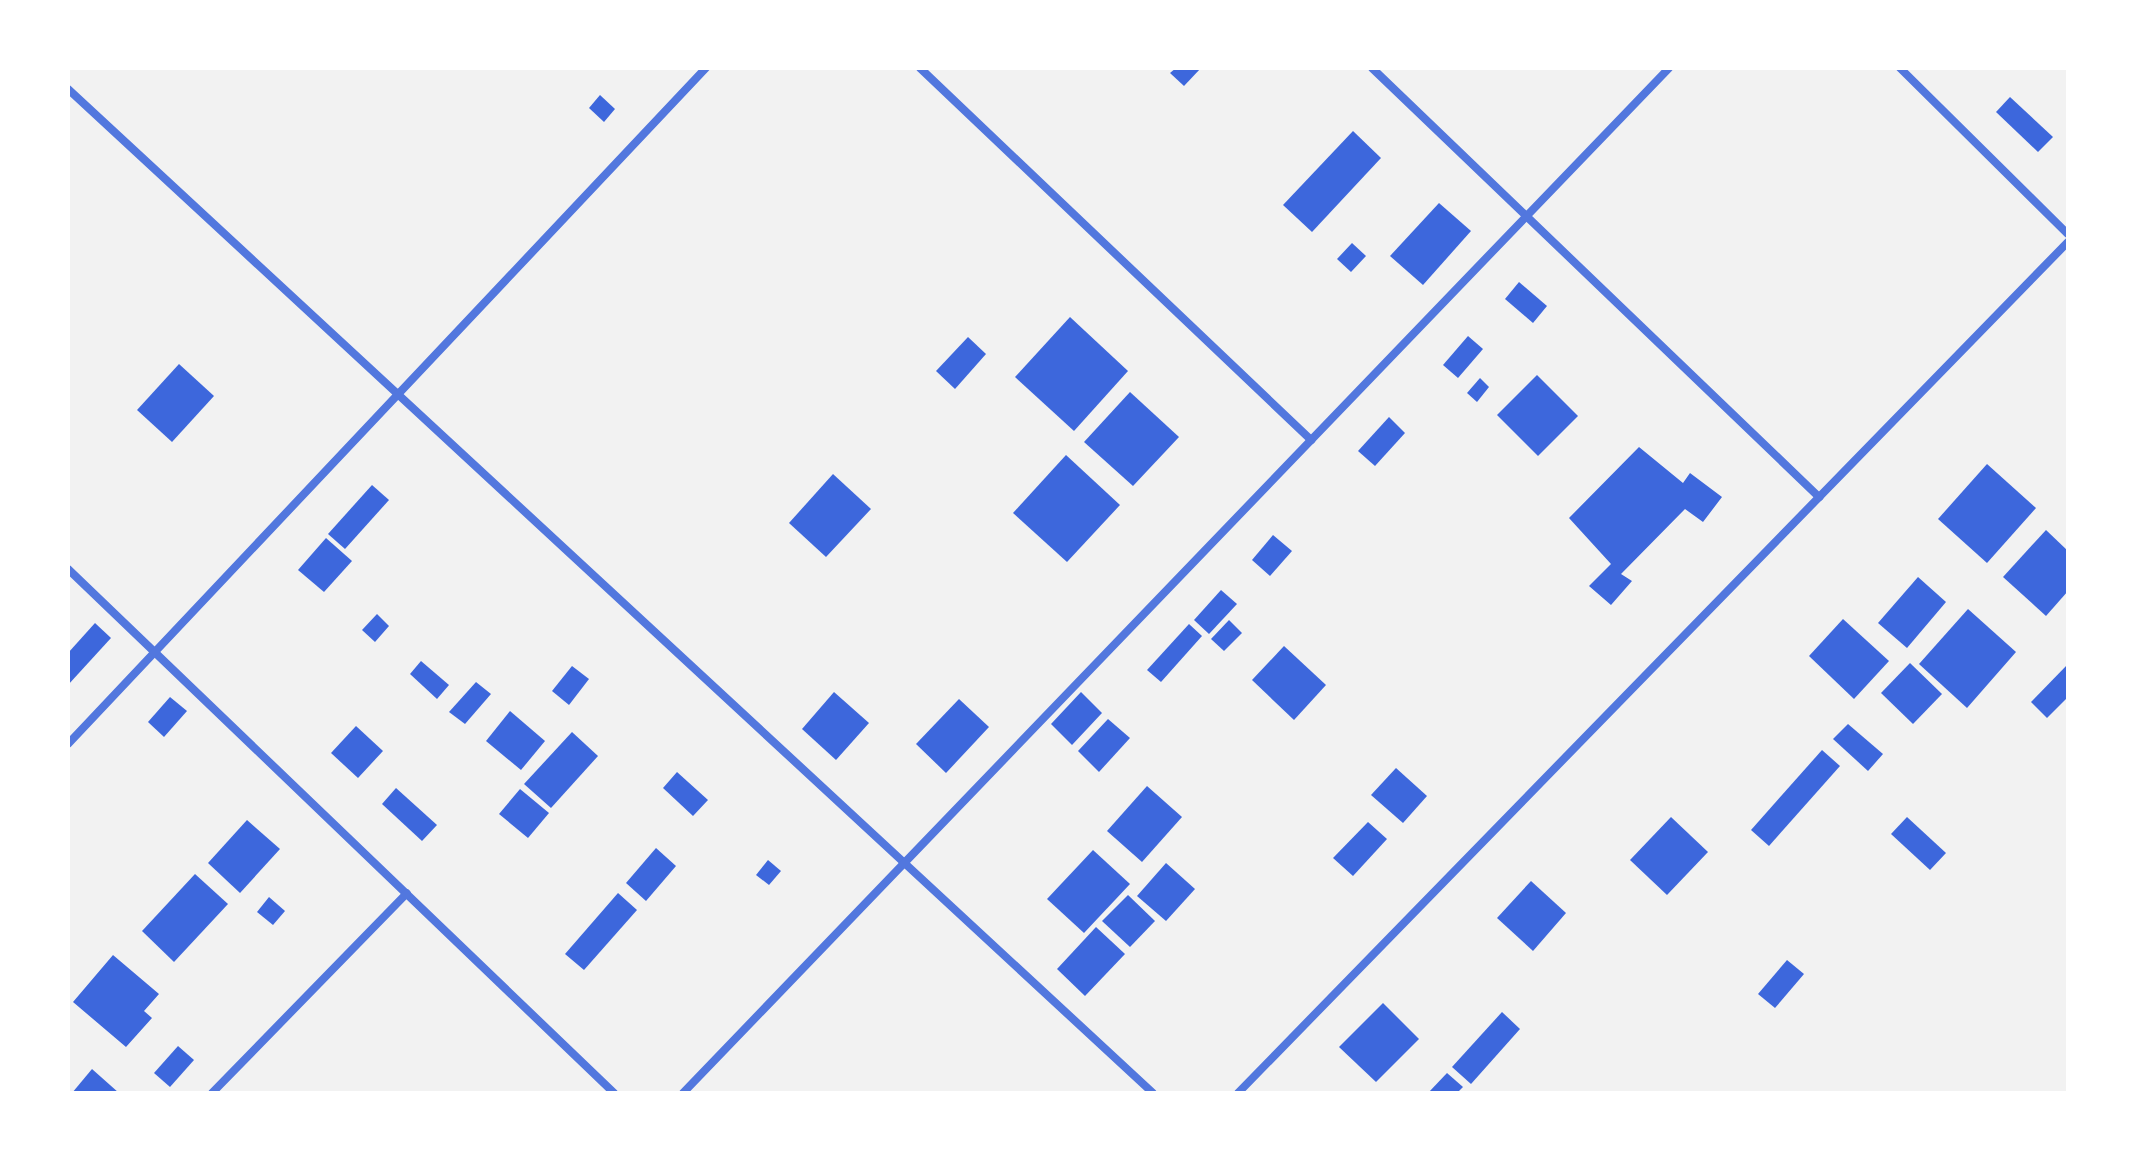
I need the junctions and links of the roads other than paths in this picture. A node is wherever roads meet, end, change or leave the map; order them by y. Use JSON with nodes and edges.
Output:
{"nodes":[{"id":1,"x":706,"y":68,"type":"edge"},
{"id":2,"x":920,"y":68,"type":"edge"},
{"id":3,"x":1372,"y":68,"type":"edge"},
{"id":4,"x":1669,"y":68,"type":"edge"},
{"id":5,"x":1900,"y":68,"type":"edge"},
{"id":6,"x":68,"y":89,"type":"edge"},
{"id":7,"x":1527,"y":216,"type":"junction"},
{"id":8,"x":2068,"y":234,"type":"edge"},
{"id":9,"x":2068,"y":242,"type":"edge"},
{"id":10,"x":398,"y":394,"type":"junction"},
{"id":11,"x":1311,"y":440,"type":"junction"},
{"id":12,"x":1819,"y":497,"type":"junction"},
{"id":13,"x":68,"y":569,"type":"edge"},
{"id":14,"x":155,"y":651,"type":"junction"},
{"id":15,"x":68,"y":744,"type":"edge"},
{"id":16,"x":904,"y":863,"type":"junction"},
{"id":17,"x":407,"y":893,"type":"junction"},
{"id":18,"x":212,"y":1093,"type":"edge"},
{"id":19,"x":614,"y":1093,"type":"edge"},
{"id":20,"x":683,"y":1093,"type":"edge"},
{"id":21,"x":1153,"y":1093,"type":"edge"},
{"id":22,"x":1238,"y":1093,"type":"edge"}],
"edges":[{"from":1,"to":10,"type":"street"},
{"from":2,"to":11,"type":"street"},
{"from":3,"to":7,"type":"street"},
{"from":4,"to":7,"type":"street"},
{"from":5,"to":8,"type":"street"},
{"from":6,"to":10,"type":"street"},
{"from":7,"to":11,"type":"street"},
{"from":7,"to":12,"type":"street"},
{"from":9,"to":12,"type":"street"},
{"from":10,"to":14,"type":"street"},
{"from":10,"to":16,"type":"street"},
{"from":11,"to":16,"type":"street"},
{"from":12,"to":22,"type":"street"},
{"from":13,"to":14,"type":"street"},
{"from":14,"to":15,"type":"street"},
{"from":14,"to":17,"type":"street"},
{"from":16,"to":20,"type":"street"},
{"from":16,"to":21,"type":"street"},
{"from":17,"to":18,"type":"street"},
{"from":17,"to":19,"type":"street"}]}
